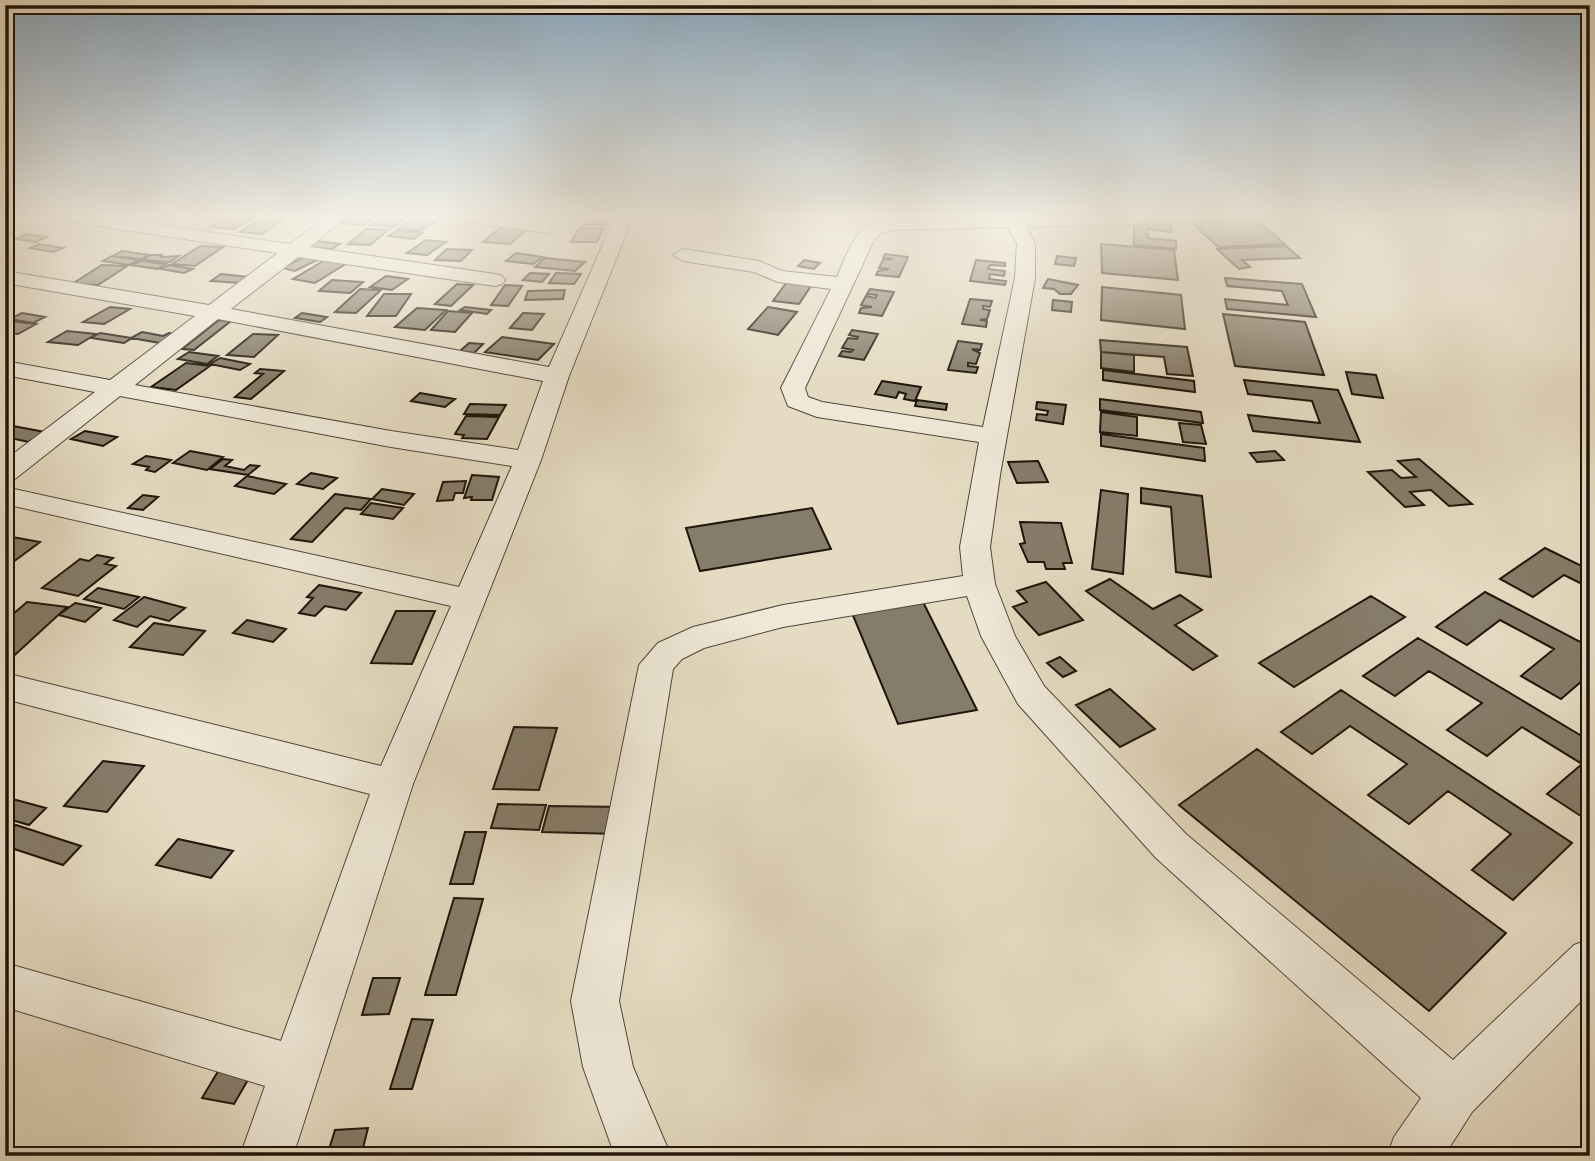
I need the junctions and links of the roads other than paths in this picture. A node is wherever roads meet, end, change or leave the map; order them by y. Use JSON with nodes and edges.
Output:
{"nodes":[{"id":1,"x":265,"y":271,"type":"edge"},
{"id":2,"x":431,"y":271,"type":"edge"},
{"id":3,"x":601,"y":271,"type":"edge"},
{"id":4,"x":768,"y":271,"type":"edge"},
{"id":5,"x":849,"y":271,"type":"edge"},
{"id":6,"x":1025,"y":271,"type":"edge"},
{"id":7,"x":5,"y":277,"type":"edge"},
{"id":8,"x":495,"y":281,"type":"dead end"},
{"id":9,"x":843,"y":284,"type":"junction"},
{"id":10,"x":212,"y":312,"type":"junction"},
{"id":11,"x":5,"y":368,"type":"edge"},
{"id":12,"x":557,"y":376,"type":"junction"},
{"id":13,"x":118,"y":387,"type":"junction"},
{"id":14,"x":993,"y":436,"type":"junction"},
{"id":15,"x":528,"y":460,"type":"junction"},
{"id":16,"x":5,"y":473,"type":"edge"},
{"id":17,"x":5,"y":495,"type":"edge"},
{"id":18,"x":979,"y":584,"type":"junction"},
{"id":19,"x":470,"y":600,"type":"junction"},
{"id":20,"x":5,"y":686,"type":"edge"},
{"id":21,"x":393,"y":784,"type":"junction"},
{"id":22,"x":1590,"y":960,"type":"edge"},
{"id":23,"x":5,"y":985,"type":"edge"},
{"id":24,"x":297,"y":1070,"type":"junction"},
{"id":25,"x":1454,"y":1094,"type":"junction"},
{"id":26,"x":266,"y":1156,"type":"edge"},
{"id":27,"x":645,"y":1156,"type":"edge"},
{"id":28,"x":1413,"y":1156,"type":"edge"}],
"edges":[{"from":1,"to":10,"type":"street"},
{"from":2,"to":8,"type":"street"},
{"from":3,"to":12,"type":"street"},
{"from":4,"to":9,"type":"street"},
{"from":5,"to":9,"type":"street"},
{"from":6,"to":14,"type":"street"},
{"from":7,"to":10,"type":"street"},
{"from":9,"to":14,"type":"street"},
{"from":10,"to":12,"type":"street"},
{"from":10,"to":13,"type":"street"},
{"from":11,"to":13,"type":"street"},
{"from":12,"to":15,"type":"street"},
{"from":13,"to":15,"type":"street"},
{"from":13,"to":16,"type":"street"},
{"from":14,"to":18,"type":"street"},
{"from":15,"to":19,"type":"street"},
{"from":17,"to":19,"type":"street"},
{"from":18,"to":25,"type":"street"},
{"from":18,"to":27,"type":"street"},
{"from":19,"to":21,"type":"street"},
{"from":20,"to":21,"type":"street"},
{"from":21,"to":24,"type":"street"},
{"from":22,"to":25,"type":"street"},
{"from":23,"to":24,"type":"street"},
{"from":24,"to":26,"type":"street"},
{"from":25,"to":28,"type":"street"}]}
